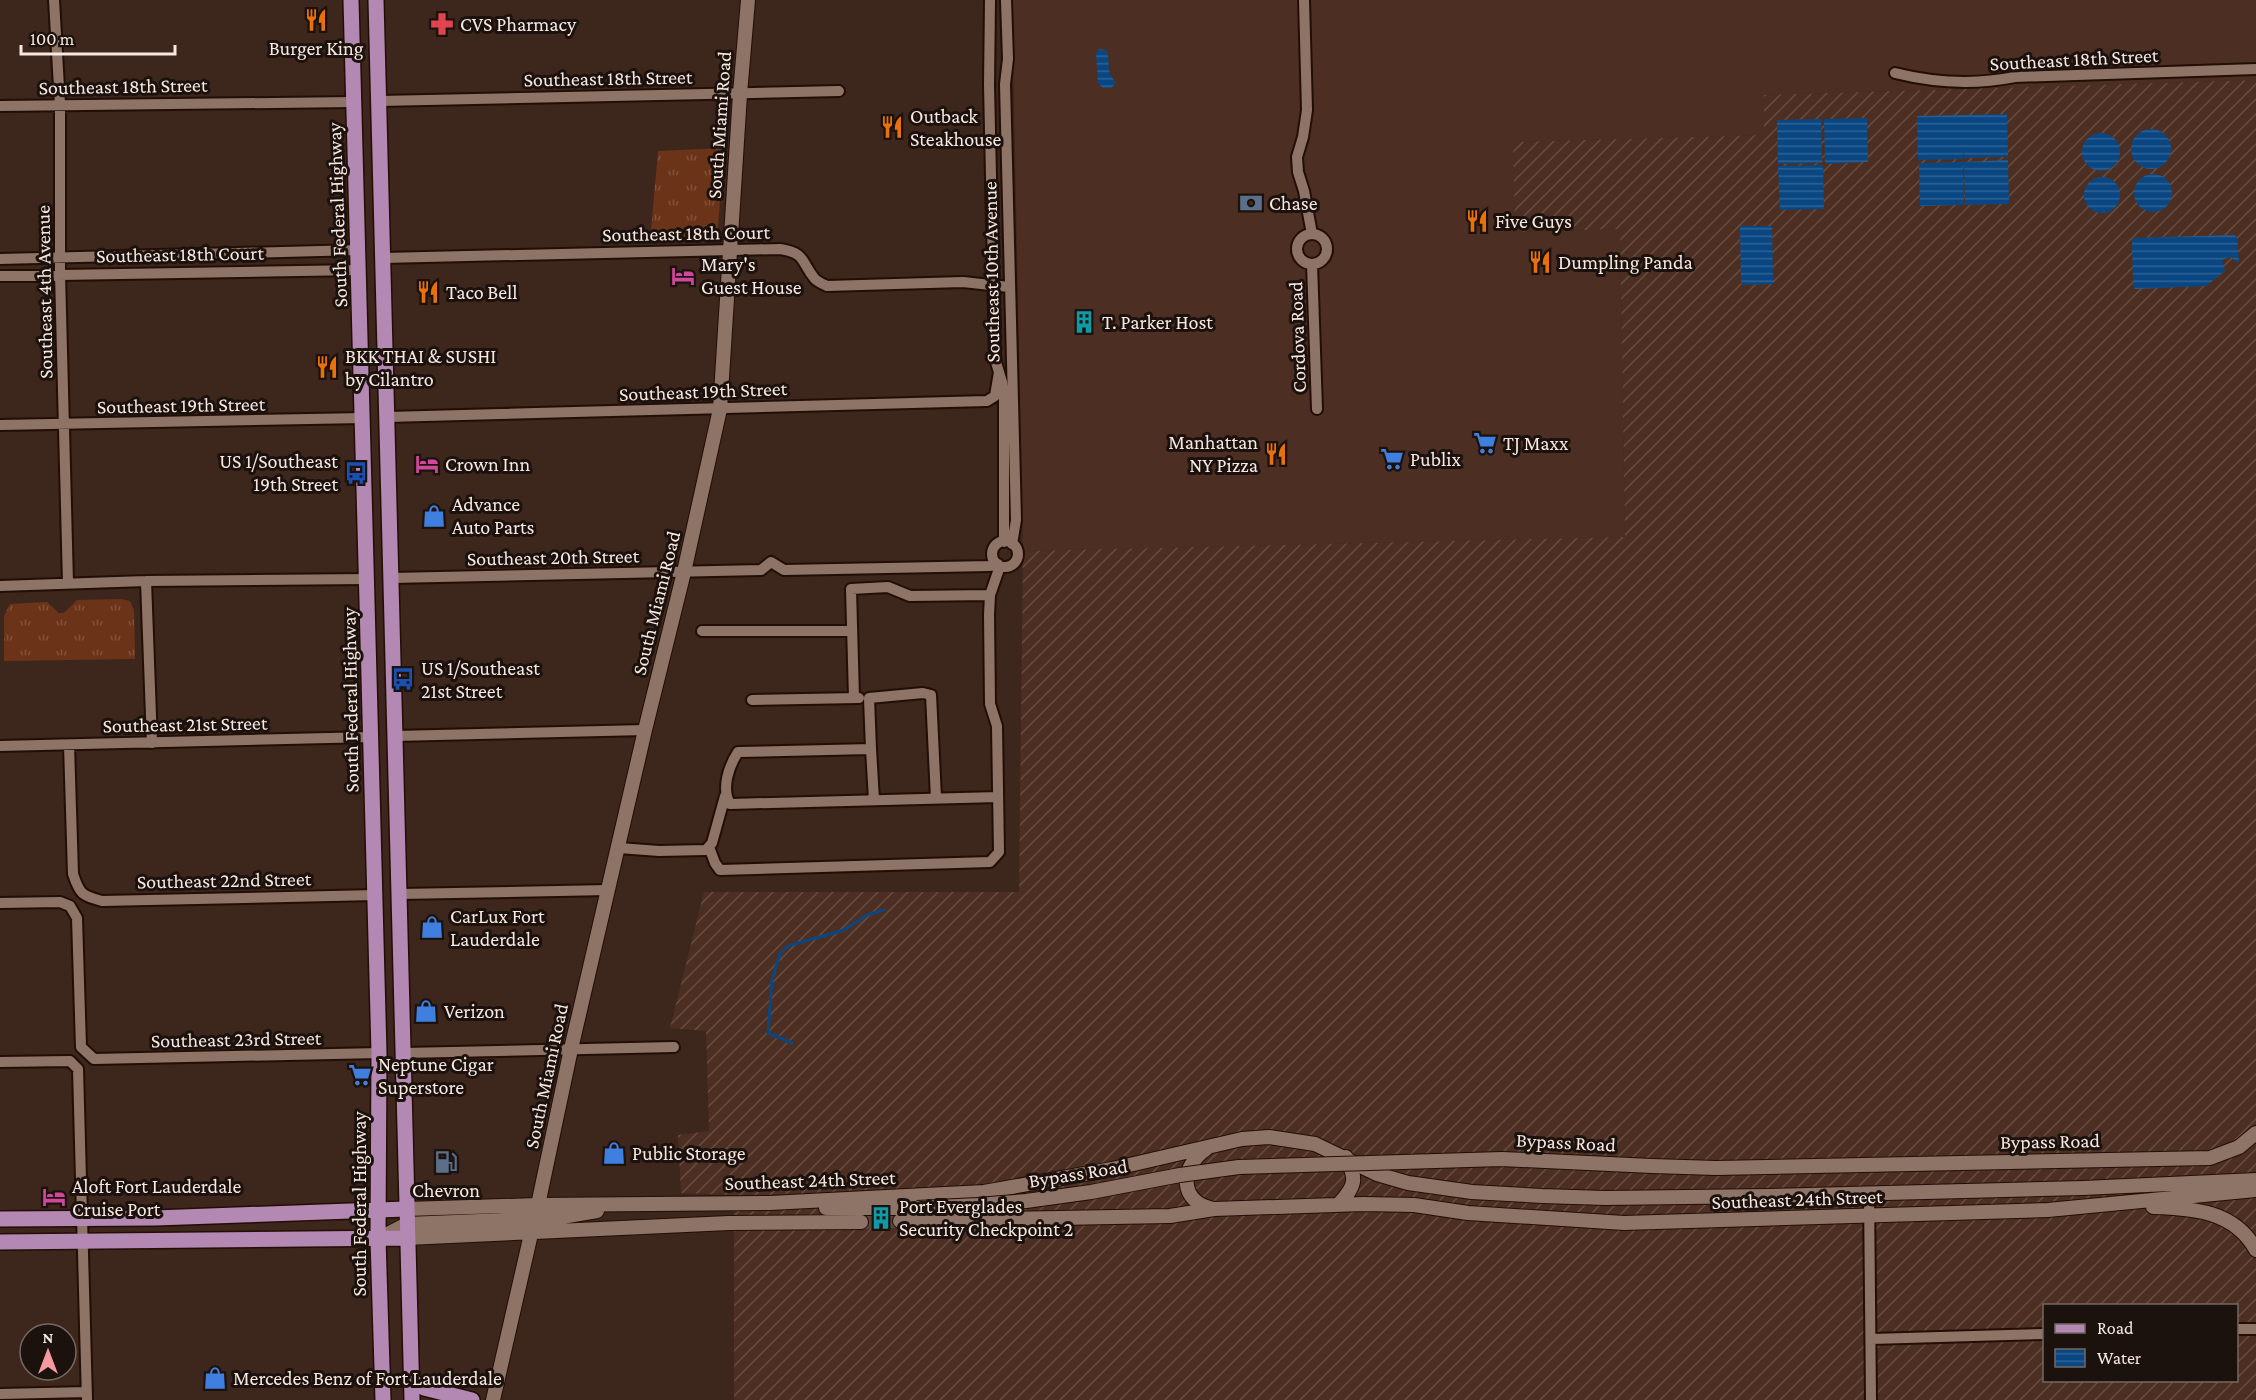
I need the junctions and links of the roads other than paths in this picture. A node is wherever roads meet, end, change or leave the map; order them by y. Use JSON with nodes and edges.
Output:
{"nodes":[{"id":1,"x":54,"y":0,"type":"edge"},
{"id":2,"x":351,"y":0,"type":"edge"},
{"id":3,"x":376,"y":0,"type":"edge"},
{"id":4,"x":748,"y":0,"type":"edge"},
{"id":5,"x":990,"y":0,"type":"edge"},
{"id":6,"x":1006,"y":0,"type":"edge"},
{"id":7,"x":1304,"y":0,"type":"edge"},
{"id":8,"x":2256,"y":69,"type":"edge"},
{"id":9,"x":1895,"y":73,"type":"dead end"},
{"id":10,"x":838,"y":91,"type":"dead end"},
{"id":11,"x":740,"y":94,"type":"junction"},
{"id":12,"x":379,"y":101,"type":"junction"},
{"id":13,"x":354,"y":102,"type":"junction"},
{"id":14,"x":60,"y":105,"type":"junction"},
{"id":15,"x":0,"y":106,"type":"edge"},
{"id":16,"x":992,"y":210,"type":"junction"},
{"id":17,"x":1007,"y":210,"type":"junction"},
{"id":18,"x":358,"y":225,"type":"junction"},
{"id":19,"x":1312,"y":234,"type":"junction"},
{"id":20,"x":359,"y":250,"type":"junction"},
{"id":21,"x":730,"y":250,"type":"junction"},
{"id":22,"x":60,"y":258,"type":"junction"},
{"id":23,"x":383,"y":258,"type":"junction"},
{"id":24,"x":0,"y":259,"type":"edge"},
{"id":25,"x":1312,"y":264,"type":"junction"},
{"id":26,"x":360,"y":270,"type":"junction"},
{"id":27,"x":60,"y":274,"type":"junction"},
{"id":28,"x":0,"y":276,"type":"edge"},
{"id":29,"x":993,"y":285,"type":"junction"},
{"id":30,"x":384,"y":286,"type":"junction"},
{"id":31,"x":1009,"y":287,"type":"junction"},
{"id":32,"x":999,"y":372,"type":"junction"},
{"id":33,"x":720,"y":409,"type":"junction"},
{"id":34,"x":1317,"y":409,"type":"dead end"},
{"id":35,"x":387,"y":417,"type":"junction"},
{"id":36,"x":364,"y":418,"type":"junction"},
{"id":37,"x":0,"y":425,"type":"edge"},
{"id":38,"x":65,"y":425,"type":"junction"},
{"id":39,"x":367,"y":543,"type":"junction"},
{"id":40,"x":1008,"y":543,"type":"junction"},
{"id":41,"x":999,"y":565,"type":"junction"},
{"id":42,"x":684,"y":572,"type":"junction"},
{"id":43,"x":392,"y":578,"type":"junction"},
{"id":44,"x":368,"y":579,"type":"junction"},
{"id":45,"x":146,"y":581,"type":"junction"},
{"id":46,"x":68,"y":584,"type":"junction"},
{"id":47,"x":0,"y":586,"type":"edge"},
{"id":48,"x":990,"y":595,"type":"junction"},
{"id":49,"x":392,"y":606,"type":"junction"},
{"id":50,"x":702,"y":632,"type":"dead end"},
{"id":51,"x":852,"y":632,"type":"junction"},
{"id":52,"x":854,"y":698,"type":"junction"},
{"id":53,"x":868,"y":698,"type":"junction"},
{"id":54,"x":752,"y":700,"type":"dead end"},
{"id":55,"x":645,"y":730,"type":"junction"},
{"id":56,"x":395,"y":736,"type":"junction"},
{"id":57,"x":372,"y":737,"type":"junction"},
{"id":58,"x":152,"y":743,"type":"junction"},
{"id":59,"x":69,"y":745,"type":"junction"},
{"id":60,"x":0,"y":746,"type":"edge"},
{"id":61,"x":872,"y":749,"type":"junction"},
{"id":62,"x":725,"y":796,"type":"junction"},
{"id":63,"x":998,"y":797,"type":"junction"},
{"id":64,"x":936,"y":798,"type":"junction"},
{"id":65,"x":874,"y":800,"type":"junction"},
{"id":66,"x":709,"y":847,"type":"junction"},
{"id":67,"x":619,"y":848,"type":"junction"},
{"id":68,"x":374,"y":869,"type":"junction"},
{"id":69,"x":609,"y":890,"type":"junction"},
{"id":70,"x":399,"y":894,"type":"junction"},
{"id":71,"x":376,"y":895,"type":"junction"},
{"id":72,"x":0,"y":903,"type":"edge"},
{"id":73,"x":399,"y":921,"type":"junction"},
{"id":74,"x":674,"y":1047,"type":"dead end"},
{"id":75,"x":572,"y":1049,"type":"junction"},
{"id":76,"x":379,"y":1053,"type":"junction"},
{"id":77,"x":403,"y":1053,"type":"junction"},
{"id":78,"x":0,"y":1062,"type":"edge"},
{"id":79,"x":2256,"y":1133,"type":"edge"},
{"id":80,"x":1210,"y":1146,"type":"junction"},
{"id":81,"x":1346,"y":1157,"type":"junction"},
{"id":82,"x":2256,"y":1180,"type":"edge"},
{"id":83,"x":1985,"y":1189,"type":"junction"},
{"id":84,"x":2256,"y":1190,"type":"edge"},
{"id":85,"x":1869,"y":1193,"type":"junction"},
{"id":86,"x":1542,"y":1196,"type":"junction"},
{"id":87,"x":1767,"y":1196,"type":"junction"},
{"id":88,"x":1605,"y":1198,"type":"junction"},
{"id":89,"x":770,"y":1203,"type":"junction"},
{"id":90,"x":641,"y":1204,"type":"junction"},
{"id":91,"x":670,"y":1204,"type":"junction"},
{"id":92,"x":1339,"y":1204,"type":"junction"},
{"id":93,"x":538,"y":1205,"type":"junction"},
{"id":94,"x":2101,"y":1205,"type":"junction"},
{"id":95,"x":379,"y":1209,"type":"junction"},
{"id":96,"x":870,"y":1209,"type":"junction"},
{"id":97,"x":1214,"y":1209,"type":"junction"},
{"id":98,"x":1986,"y":1212,"type":"junction"},
{"id":99,"x":1514,"y":1216,"type":"junction"},
{"id":100,"x":1869,"y":1216,"type":"junction"},
{"id":101,"x":83,"y":1218,"type":"junction"},
{"id":102,"x":0,"y":1219,"type":"edge"},
{"id":103,"x":1768,"y":1219,"type":"junction"},
{"id":104,"x":1572,"y":1220,"type":"junction"},
{"id":105,"x":900,"y":1221,"type":"tunnel mouth"},
{"id":106,"x":861,"y":1222,"type":"tunnel mouth"},
{"id":107,"x":729,"y":1223,"type":"junction"},
{"id":108,"x":407,"y":1224,"type":"junction"},
{"id":109,"x":680,"y":1225,"type":"junction"},
{"id":110,"x":531,"y":1234,"type":"junction"},
{"id":111,"x":378,"y":1239,"type":"junction"},
{"id":112,"x":0,"y":1242,"type":"edge"},
{"id":113,"x":83,"y":1242,"type":"junction"},
{"id":114,"x":2256,"y":1250,"type":"edge"},
{"id":115,"x":2238,"y":1329,"type":"edge"},
{"id":116,"x":2256,"y":1329,"type":"edge"},
{"id":117,"x":2043,"y":1335,"type":"edge"},
{"id":118,"x":1871,"y":1339,"type":"junction"},
{"id":119,"x":411,"y":1381,"type":"junction"},
{"id":120,"x":0,"y":1394,"type":"edge"},
{"id":121,"x":87,"y":1396,"type":"edge"},
{"id":122,"x":382,"y":1400,"type":"edge"},
{"id":123,"x":412,"y":1400,"type":"edge"},
{"id":124,"x":471,"y":1400,"type":"edge"},
{"id":125,"x":494,"y":1400,"type":"edge"},
{"id":126,"x":1871,"y":1400,"type":"edge"}],
"edges":[{"from":1,"to":14,"type":"street","name":"Southeast 4th Avenue"},
{"from":2,"to":13,"type":"main road","name":"South Federal Highway"},
{"from":3,"to":12,"type":"main road"},
{"from":4,"to":11,"type":"street","name":"South Miami Road"},
{"from":5,"to":16,"type":"street","name":"Southeast 10th Avenue"},
{"from":6,"to":17,"type":"street","name":"Southeast 10th Avenue"},
{"from":7,"to":19,"type":"street"},
{"from":8,"to":9,"type":"street","name":"Southeast 18th Street"},
{"from":10,"to":11,"type":"street","name":"Southeast 18th Street"},
{"from":11,"to":12,"type":"street","name":"Southeast 18th Street"},
{"from":11,"to":21,"type":"street","name":"South Miami Road"},
{"from":12,"to":23,"type":"main road"},
{"from":13,"to":14,"type":"street","name":"Southeast 18th Street"},
{"from":13,"to":18,"type":"main road","name":"South Federal Highway"},
{"from":14,"to":15,"type":"street","name":"Southeast 18th Street"},
{"from":14,"to":22,"type":"street","name":"Southeast 4th Avenue"},
{"from":16,"to":17,"type":"street"},
{"from":16,"to":29,"type":"street","name":"Southeast 10th Avenue"},
{"from":17,"to":31,"type":"street","name":"Southeast 10th Avenue"},
{"from":18,"to":20,"type":"main road","name":"South Federal Highway"},
{"from":18,"to":23,"type":"main road"},
{"from":19,"to":25,"type":"street"},
{"from":19,"to":25,"type":"street"},
{"from":20,"to":22,"type":"street","name":"Southeast 18th Court"},
{"from":20,"to":26,"type":"main road","name":"South Federal Highway"},
{"from":20,"to":30,"type":"main road"},
{"from":21,"to":23,"type":"street","name":"Southeast 18th Court"},
{"from":21,"to":29,"type":"street","name":"Southeast 18th Court"},
{"from":21,"to":33,"type":"street","name":"South Miami Road"},
{"from":22,"to":24,"type":"street","name":"Southeast 18th Court"},
{"from":22,"to":27,"type":"street","name":"Southeast 4th Avenue"},
{"from":23,"to":30,"type":"main road"},
{"from":25,"to":34,"type":"street","name":"Cordova Road"},
{"from":26,"to":27,"type":"street","name":"Southeast 18th Court"},
{"from":26,"to":36,"type":"main road","name":"South Federal Highway"},
{"from":27,"to":28,"type":"street","name":"Southeast 18th Court"},
{"from":27,"to":38,"type":"street","name":"Southeast 4th Avenue"},
{"from":29,"to":31,"type":"street","name":"Southeast 18th Court"},
{"from":29,"to":32,"type":"street","name":"Southeast 10th Avenue"},
{"from":30,"to":35,"type":"main road"},
{"from":31,"to":40,"type":"street","name":"Southeast 10th Avenue"},
{"from":32,"to":33,"type":"street","name":"Southeast 19th Street"},
{"from":32,"to":40,"type":"street","name":"Southeast 10th Avenue"},
{"from":33,"to":35,"type":"street","name":"Southeast 19th Street"},
{"from":33,"to":42,"type":"street","name":"South Miami Road"},
{"from":35,"to":43,"type":"main road"},
{"from":36,"to":38,"type":"street","name":"Southeast 19th Street"},
{"from":36,"to":39,"type":"main road","name":"South Federal Highway"},
{"from":37,"to":38,"type":"street","name":"Southeast 19th Street"},
{"from":38,"to":46,"type":"street","name":"Southeast 4th Avenue"},
{"from":39,"to":43,"type":"main road"},
{"from":39,"to":44,"type":"main road","name":"South Federal Highway"},
{"from":40,"to":41,"type":"street","name":"Southeast 10th Avenue"},
{"from":40,"to":41,"type":"street","name":"Southeast 10th Avenue"},
{"from":41,"to":42,"type":"street","name":"Southeast 20th Street"},
{"from":41,"to":48,"type":"street","name":"Southeast 10th Avenue"},
{"from":42,"to":43,"type":"street","name":"Southeast 20th Street"},
{"from":42,"to":55,"type":"street","name":"South Miami Road"},
{"from":43,"to":49,"type":"main road"},
{"from":44,"to":45,"type":"street"},
{"from":44,"to":49,"type":"main road"},
{"from":44,"to":57,"type":"main road","name":"South Federal Highway"},
{"from":45,"to":46,"type":"street"},
{"from":45,"to":58,"type":"street"},
{"from":46,"to":47,"type":"street"},
{"from":48,"to":51,"type":"street"},
{"from":48,"to":63,"type":"street","name":"Southeast 10th Avenue"},
{"from":49,"to":56,"type":"main road"},
{"from":50,"to":51,"type":"street"},
{"from":51,"to":52,"type":"street"},
{"from":52,"to":53,"type":"street"},
{"from":52,"to":54,"type":"street"},
{"from":53,"to":61,"type":"street"},
{"from":53,"to":64,"type":"street"},
{"from":55,"to":56,"type":"street"},
{"from":55,"to":67,"type":"street","name":"South Miami Road"},
{"from":56,"to":70,"type":"main road"},
{"from":57,"to":58,"type":"street","name":"Southeast 21st Street"},
{"from":57,"to":68,"type":"main road","name":"South Federal Highway"},
{"from":58,"to":59,"type":"street","name":"Southeast 21st Street"},
{"from":59,"to":60,"type":"street","name":"Southeast 21st Street"},
{"from":59,"to":71,"type":"street","name":"Southeast 22nd Street"},
{"from":61,"to":62,"type":"street"},
{"from":61,"to":65,"type":"street"},
{"from":62,"to":65,"type":"street"},
{"from":62,"to":66,"type":"street"},
{"from":63,"to":64,"type":"street"},
{"from":63,"to":66,"type":"street","name":"Southeast 10th Avenue"},
{"from":64,"to":65,"type":"street"},
{"from":66,"to":67,"type":"street"},
{"from":67,"to":69,"type":"street","name":"South Miami Road"},
{"from":68,"to":70,"type":"main road"},
{"from":68,"to":71,"type":"main road","name":"South Federal Highway"},
{"from":69,"to":70,"type":"street"},
{"from":69,"to":75,"type":"street","name":"South Miami Road"},
{"from":70,"to":73,"type":"main road"},
{"from":71,"to":73,"type":"main road"},
{"from":71,"to":76,"type":"main road","name":"South Federal Highway"},
{"from":72,"to":76,"type":"street","name":"Southeast 23rd Street"},
{"from":73,"to":77,"type":"main road"},
{"from":74,"to":75,"type":"street"},
{"from":75,"to":77,"type":"street"},
{"from":75,"to":93,"type":"street","name":"South Miami Road"},
{"from":76,"to":95,"type":"main road","name":"South Federal Highway"},
{"from":77,"to":108,"type":"main road"},
{"from":78,"to":101,"type":"street"},
{"from":79,"to":96,"type":"street","name":"Bypass Road","bridge":true},
{"from":80,"to":81,"type":"street","name":"Southeast 24th Street"},
{"from":80,"to":89,"type":"street","name":"Southeast 24th Street"},
{"from":80,"to":97,"type":"street"},
{"from":81,"to":86,"type":"street","name":"Southeast 24th Street"},
{"from":81,"to":92,"type":"street"},
{"from":82,"to":83,"type":"street","name":"Southeast 24th Street"},
{"from":83,"to":85,"type":"street","name":"Southeast 24th Street"},
{"from":83,"to":98,"type":"street"},
{"from":84,"to":94,"type":"street","name":"Southeast 24th Street"},
{"from":85,"to":87,"type":"street","name":"Southeast 24th Street"},
{"from":85,"to":100,"type":"street"},
{"from":86,"to":88,"type":"street","name":"Southeast 24th Street"},
{"from":86,"to":99,"type":"street"},
{"from":87,"to":88,"type":"street","name":"Southeast 24th Street"},
{"from":87,"to":103,"type":"street"},
{"from":88,"to":104,"type":"street"},
{"from":89,"to":91,"type":"street","name":"Southeast 24th Street"},
{"from":89,"to":96,"type":"street","name":"Bypass Road"},
{"from":90,"to":91,"type":"street","name":"Southeast 24th Street"},
{"from":90,"to":93,"type":"street","name":"Southeast 24th Street"},
{"from":90,"to":108,"type":"street"},
{"from":91,"to":109,"type":"street"},
{"from":92,"to":97,"type":"street","name":"Southeast 24th Street"},
{"from":92,"to":99,"type":"street","name":"Southeast 24th Street"},
{"from":93,"to":108,"type":"street","name":"Southeast 24th Street"},
{"from":94,"to":98,"type":"street","name":"Southeast 24th Street"},
{"from":94,"to":114,"type":"street"},
{"from":95,"to":101,"type":"main road"},
{"from":95,"to":108,"type":"main road"},
{"from":95,"to":111,"type":"main road","name":"South Federal Highway"},
{"from":96,"to":107,"type":"street","name":"Bypass Road"},
{"from":97,"to":105,"type":"street","name":"Southeast 24th Street"},
{"from":98,"to":100,"type":"street","name":"Southeast 24th Street"},
{"from":99,"to":104,"type":"street","name":"Southeast 24th Street"},
{"from":100,"to":103,"type":"street","name":"Southeast 24th Street"},
{"from":100,"to":118,"type":"street"},
{"from":101,"to":102,"type":"main road"},
{"from":101,"to":113,"type":"street"},
{"from":103,"to":104,"type":"street","name":"Southeast 24th Street"},
{"from":106,"to":107,"type":"street","name":"Southeast 24th Street"},
{"from":107,"to":109,"type":"street","name":"Southeast 24th Street"},
{"from":108,"to":110,"type":"street","name":"Southeast 24th Street"},
{"from":108,"to":111,"type":"main road"},
{"from":108,"to":119,"type":"main road"},
{"from":109,"to":110,"type":"street","name":"Southeast 24th Street"},
{"from":110,"to":125,"type":"street"},
{"from":111,"to":113,"type":"main road"},
{"from":111,"to":122,"type":"main road","name":"South Federal Highway"},
{"from":112,"to":113,"type":"main road"},
{"from":113,"to":121,"type":"street"},
{"from":115,"to":116,"type":"street"},
{"from":117,"to":118,"type":"street"},
{"from":118,"to":126,"type":"street"},
{"from":119,"to":123,"type":"main road"},
{"from":119,"to":124,"type":"main road"},
{"from":120,"to":121,"type":"street"}]}
